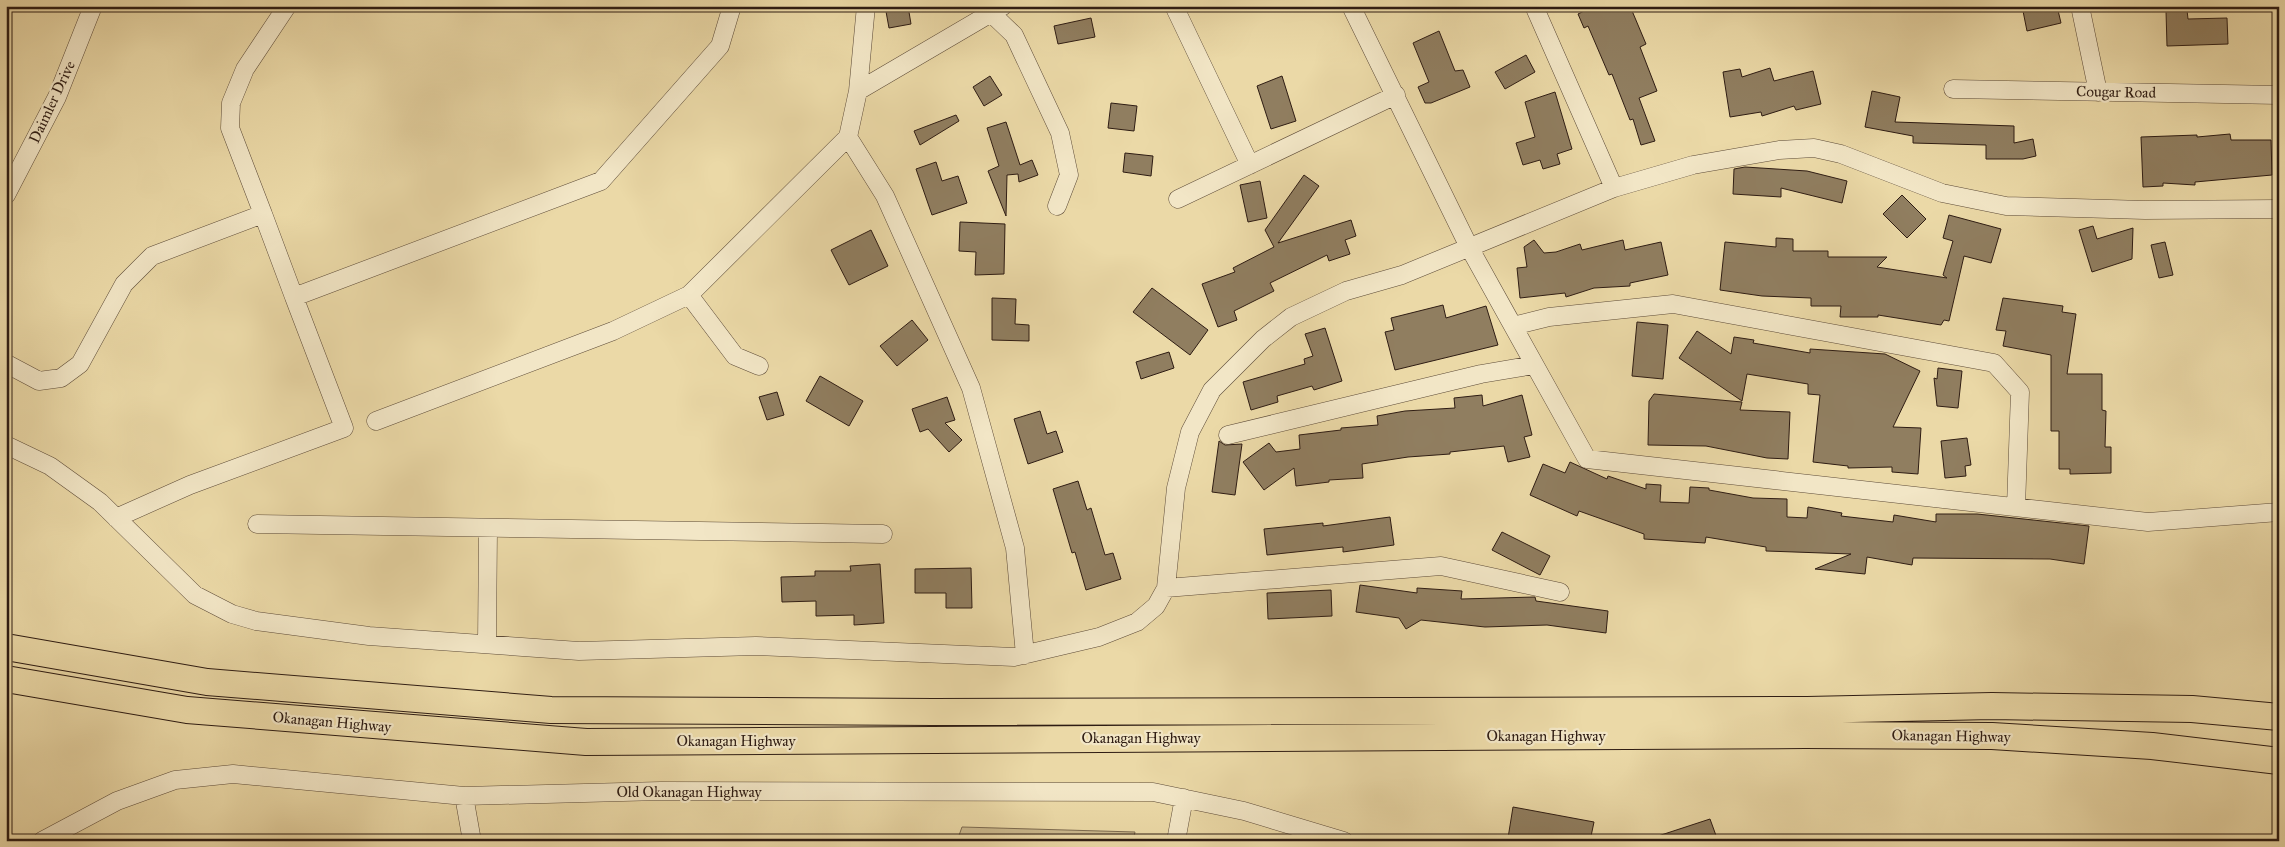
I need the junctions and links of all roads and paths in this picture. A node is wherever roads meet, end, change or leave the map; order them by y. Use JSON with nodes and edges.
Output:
{"nodes":[{"id":1,"x":93,"y":6,"type":"edge"},
{"id":2,"x":287,"y":6,"type":"edge"},
{"id":3,"x":732,"y":6,"type":"edge"},
{"id":4,"x":866,"y":6,"type":"edge"},
{"id":5,"x":1174,"y":6,"type":"edge"},
{"id":6,"x":1351,"y":6,"type":"edge"},
{"id":7,"x":1534,"y":6,"type":"edge"},
{"id":8,"x":2080,"y":6,"type":"edge"},
{"id":9,"x":997,"y":10,"type":"edge"},
{"id":10,"x":1953,"y":90,"type":"dead end"},
{"id":11,"x":858,"y":91,"type":"junction"},
{"id":12,"x":2098,"y":92,"type":"junction"},
{"id":13,"x":1396,"y":95,"type":"junction"},
{"id":14,"x":2279,"y":95,"type":"edge"},
{"id":15,"x":848,"y":137,"type":"junction"},
{"id":16,"x":1250,"y":165,"type":"junction"},
{"id":17,"x":1614,"y":188,"type":"junction"},
{"id":18,"x":6,"y":195,"type":"edge"},
{"id":19,"x":1178,"y":199,"type":"dead end"},
{"id":20,"x":1057,"y":206,"type":"dead end"},
{"id":21,"x":2279,"y":209,"type":"edge"},
{"id":22,"x":263,"y":214,"type":"junction"},
{"id":23,"x":1469,"y":247,"type":"junction"},
{"id":24,"x":689,"y":295,"type":"junction"},
{"id":25,"x":294,"y":297,"type":"junction"},
{"id":26,"x":1513,"y":326,"type":"junction"},
{"id":27,"x":7,"y":364,"type":"edge"},
{"id":28,"x":1534,"y":365,"type":"junction"},
{"id":29,"x":759,"y":366,"type":"dead end"},
{"id":30,"x":376,"y":421,"type":"dead end"},
{"id":31,"x":1228,"y":435,"type":"dead end"},
{"id":32,"x":6,"y":445,"type":"edge"},
{"id":33,"x":2016,"y":507,"type":"junction"},
{"id":34,"x":2279,"y":512,"type":"edge"},
{"id":35,"x":116,"y":518,"type":"junction"},
{"id":36,"x":257,"y":524,"type":"dead end"},
{"id":37,"x":488,"y":528,"type":"junction"},
{"id":38,"x":883,"y":534,"type":"dead end"},
{"id":39,"x":1166,"y":588,"type":"junction"},
{"id":40,"x":1560,"y":592,"type":"dead end"},
{"id":41,"x":487,"y":644,"type":"junction"},
{"id":42,"x":6,"y":647,"type":"edge"},
{"id":43,"x":1025,"y":655,"type":"junction"},
{"id":44,"x":6,"y":679,"type":"edge"},
{"id":45,"x":2279,"y":717,"type":"edge"},
{"id":46,"x":2279,"y":761,"type":"edge"},
{"id":47,"x":464,"y":796,"type":"junction"},
{"id":48,"x":1184,"y":798,"type":"junction"},
{"id":49,"x":42,"y":841,"type":"edge"},
{"id":50,"x":472,"y":841,"type":"edge"},
{"id":51,"x":1176,"y":841,"type":"edge"},
{"id":52,"x":1344,"y":841,"type":"edge"}],
"edges":[{"from":1,"to":18,"type":"street","name":"Daimler Drive"},
{"from":2,"to":22,"type":"street"},
{"from":3,"to":25,"type":"street"},
{"from":4,"to":11,"type":"street"},
{"from":5,"to":16,"type":"street"},
{"from":6,"to":13,"type":"street"},
{"from":7,"to":17,"type":"street"},
{"from":8,"to":12,"type":"street"},
{"from":9,"to":11,"type":"street"},
{"from":9,"to":20,"type":"street"},
{"from":10,"to":12,"type":"street","name":"Cougar Road"},
{"from":11,"to":15,"type":"street"},
{"from":12,"to":14,"type":"street","name":"Cougar Road"},
{"from":13,"to":16,"type":"street"},
{"from":13,"to":23,"type":"street"},
{"from":15,"to":24,"type":"street"},
{"from":15,"to":43,"type":"street"},
{"from":16,"to":19,"type":"street"},
{"from":17,"to":21,"type":"street"},
{"from":17,"to":23,"type":"street"},
{"from":22,"to":25,"type":"street"},
{"from":22,"to":27,"type":"street"},
{"from":23,"to":26,"type":"street"},
{"from":23,"to":39,"type":"street"},
{"from":24,"to":29,"type":"street"},
{"from":24,"to":30,"type":"street"},
{"from":25,"to":35,"type":"street"},
{"from":26,"to":28,"type":"street"},
{"from":26,"to":33,"type":"street"},
{"from":28,"to":31,"type":"street"},
{"from":28,"to":33,"type":"street"},
{"from":32,"to":35,"type":"street"},
{"from":33,"to":34,"type":"street"},
{"from":35,"to":41,"type":"street"},
{"from":36,"to":37,"type":"street"},
{"from":37,"to":38,"type":"street"},
{"from":37,"to":41,"type":"street"},
{"from":39,"to":40,"type":"street"},
{"from":39,"to":43,"type":"street"},
{"from":41,"to":43,"type":"street"},
{"from":42,"to":45,"type":"highway","name":"Okanagan Highway"},
{"from":44,"to":46,"type":"highway","name":"Okanagan Highway"},
{"from":47,"to":48,"type":"street","name":"Old Okanagan Highway"},
{"from":47,"to":49,"type":"street","name":"Old Okanagan Highway"},
{"from":47,"to":50,"type":"street"},
{"from":48,"to":51,"type":"street"},
{"from":48,"to":52,"type":"street","name":"Old Okanagan Highway"}]}
